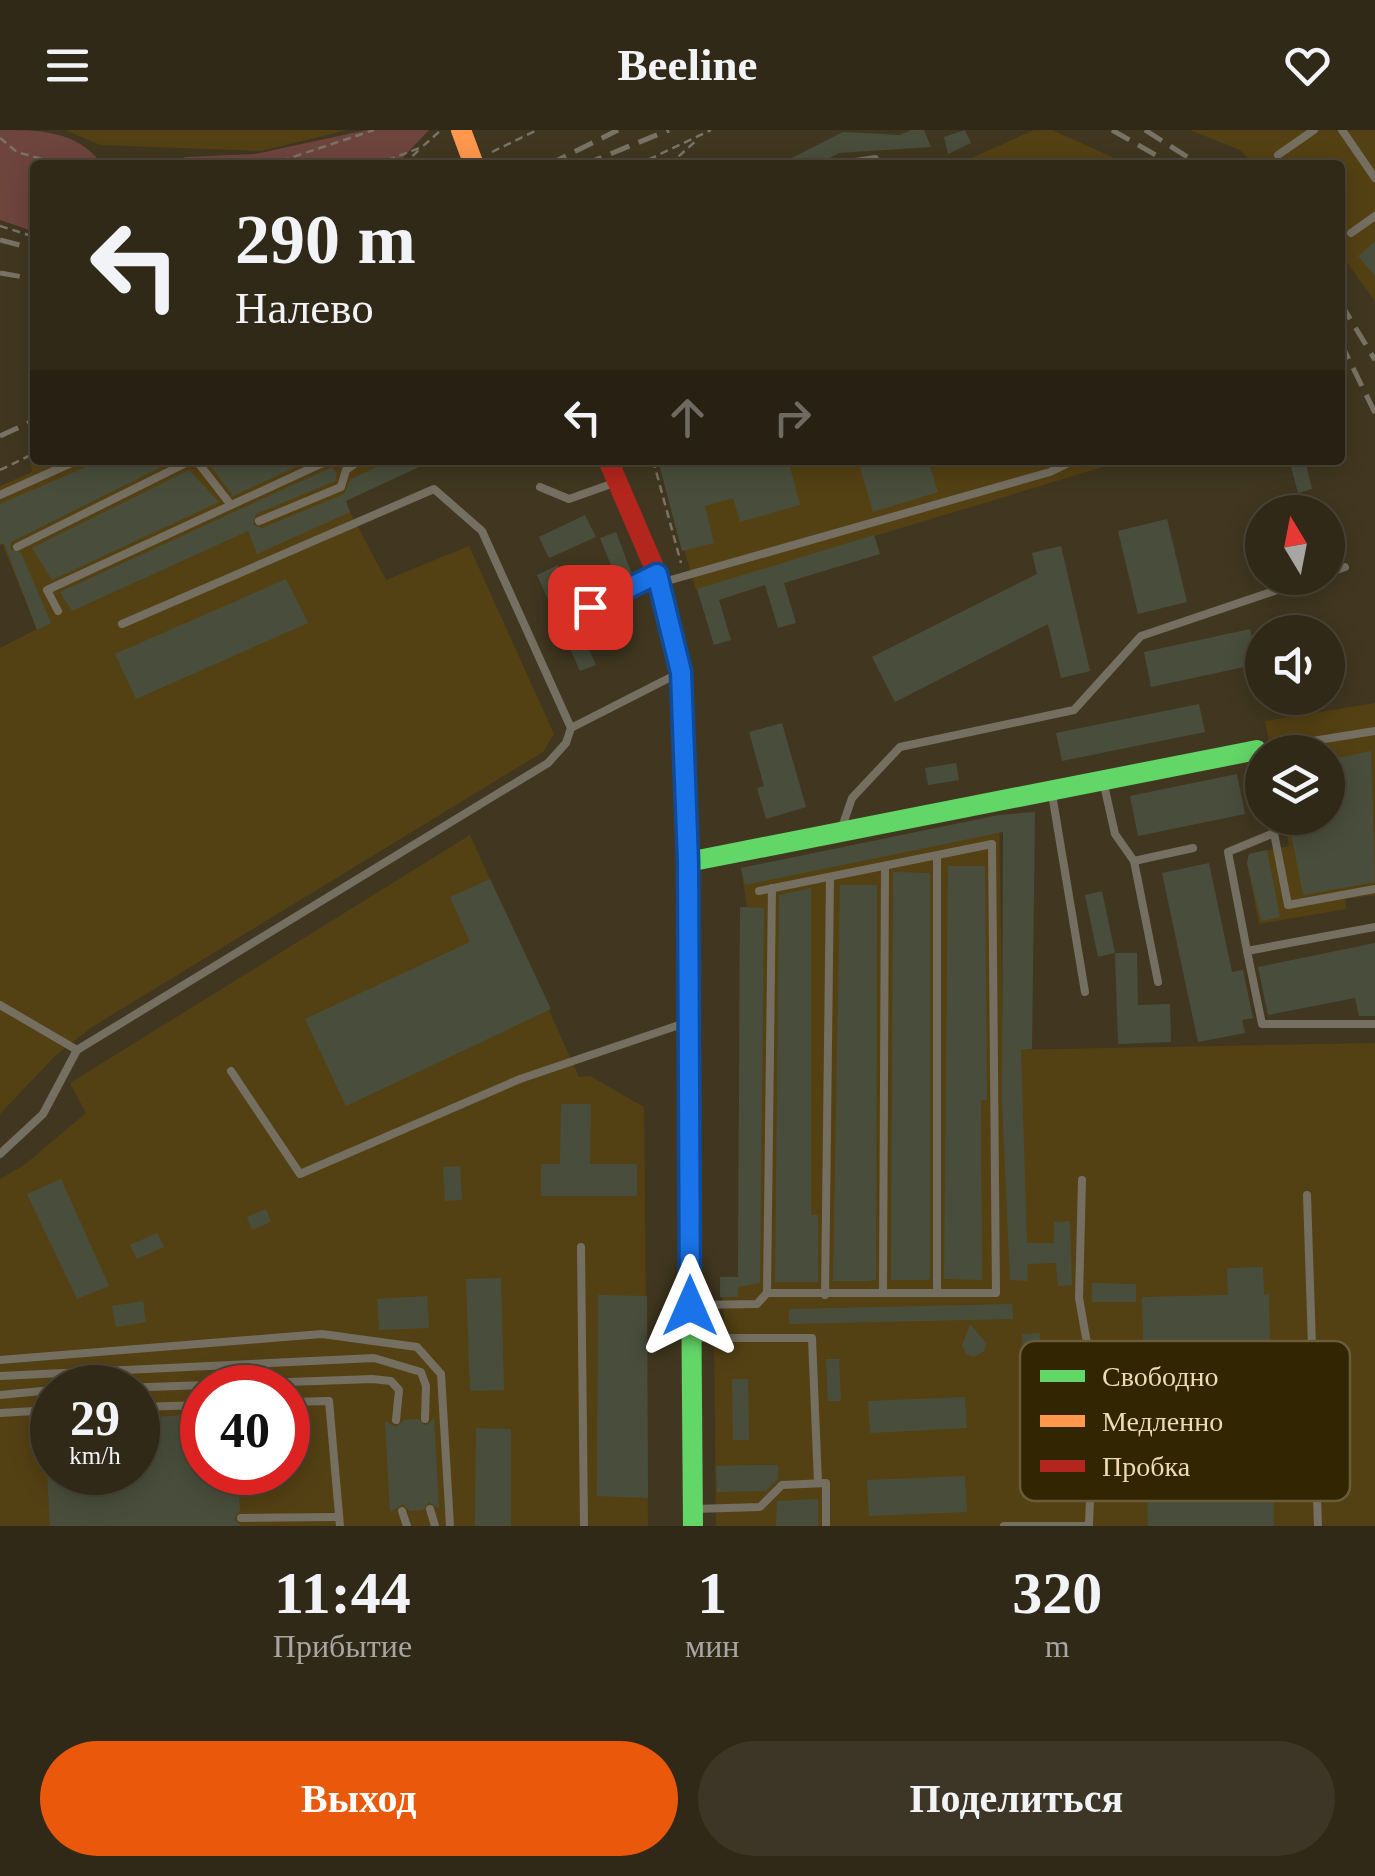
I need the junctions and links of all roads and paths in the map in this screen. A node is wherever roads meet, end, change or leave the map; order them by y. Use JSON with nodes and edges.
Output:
{"nodes":[{"id":1,"x":374,"y":130,"type":"edge"},
{"id":2,"x":441,"y":130,"type":"edge"},
{"id":3,"x":460,"y":130,"type":"edge"},
{"id":4,"x":537,"y":130,"type":"edge"},
{"id":5,"x":712,"y":130,"type":"edge"},
{"id":6,"x":1314,"y":130,"type":"edge"},
{"id":7,"x":1342,"y":130,"type":"edge"},
{"id":8,"x":703,"y":135,"type":"junction"},
{"id":9,"x":0,"y":138,"type":"edge"},
{"id":10,"x":422,"y":147,"type":"junction"},
{"id":11,"x":1278,"y":156,"type":"dead end"},
{"id":12,"x":874,"y":159,"type":"dead end"},
{"id":13,"x":46,"y":160,"type":"edge"},
{"id":14,"x":284,"y":160,"type":"edge"},
{"id":15,"x":388,"y":160,"type":"edge"},
{"id":16,"x":408,"y":160,"type":"edge"},
{"id":17,"x":472,"y":160,"type":"edge"},
{"id":18,"x":479,"y":160,"type":"edge"},
{"id":19,"x":648,"y":160,"type":"edge"},
{"id":20,"x":676,"y":160,"type":"edge"},
{"id":21,"x":868,"y":160,"type":"edge"},
{"id":22,"x":1375,"y":178,"type":"edge"},
{"id":23,"x":1375,"y":216,"type":"edge"},
{"id":24,"x":0,"y":226,"type":"edge"},
{"id":25,"x":1350,"y":234,"type":"dead end"},
{"id":26,"x":30,"y":235,"type":"edge"},
{"id":27,"x":30,"y":455,"type":"edge"},
{"id":28,"x":67,"y":465,"type":"edge"},
{"id":29,"x":184,"y":465,"type":"edge"},
{"id":30,"x":198,"y":465,"type":"edge"},
{"id":31,"x":318,"y":465,"type":"edge"},
{"id":32,"x":352,"y":465,"type":"edge"},
{"id":33,"x":610,"y":465,"type":"edge"},
{"id":34,"x":654,"y":465,"type":"edge"},
{"id":35,"x":1065,"y":465,"type":"edge"},
{"id":36,"x":0,"y":470,"type":"edge"},
{"id":37,"x":618,"y":481,"type":"junction"},
{"id":38,"x":540,"y":487,"type":"dead end"},
{"id":39,"x":0,"y":495,"type":"edge"},
{"id":40,"x":231,"y":505,"type":"junction"},
{"id":41,"x":259,"y":521,"type":"dead end"},
{"id":42,"x":17,"y":547,"type":"dead end"},
{"id":43,"x":684,"y":574,"type":"junction"},
{"id":44,"x":658,"y":578,"type":"junction"},
{"id":45,"x":1263,"y":595,"type":"edge"},
{"id":46,"x":590,"y":607,"type":"dead end"},
{"id":47,"x":58,"y":611,"type":"dead end"},
{"id":48,"x":122,"y":624,"type":"dead end"},
{"id":49,"x":681,"y":672,"type":"junction"},
{"id":50,"x":571,"y":728,"type":"junction"},
{"id":51,"x":1375,"y":731,"type":"edge"},
{"id":52,"x":1345,"y":736,"type":"edge"},
{"id":53,"x":1245,"y":752,"type":"edge"},
{"id":54,"x":1104,"y":780,"type":"junction"},
{"id":55,"x":1051,"y":790,"type":"junction"},
{"id":56,"x":841,"y":830,"type":"junction"},
{"id":57,"x":1267,"y":835,"type":"edge"},
{"id":58,"x":1275,"y":835,"type":"edge"},
{"id":59,"x":1193,"y":848,"type":"dead end"},
{"id":60,"x":936,"y":856,"type":"junction"},
{"id":61,"x":1134,"y":861,"type":"junction"},
{"id":62,"x":688,"y":862,"type":"junction"},
{"id":63,"x":885,"y":866,"type":"junction"},
{"id":64,"x":830,"y":877,"type":"junction"},
{"id":65,"x":772,"y":888,"type":"junction"},
{"id":66,"x":1375,"y":889,"type":"edge"},
{"id":67,"x":759,"y":891,"type":"dead end"},
{"id":68,"x":1375,"y":927,"type":"edge"},
{"id":69,"x":1247,"y":951,"type":"junction"},
{"id":70,"x":1158,"y":982,"type":"dead end"},
{"id":71,"x":1085,"y":992,"type":"dead end"},
{"id":72,"x":0,"y":1005,"type":"edge"},
{"id":73,"x":689,"y":1022,"type":"junction"},
{"id":74,"x":1375,"y":1024,"type":"edge"},
{"id":75,"x":76,"y":1050,"type":"junction"},
{"id":76,"x":231,"y":1071,"type":"dead end"},
{"id":77,"x":0,"y":1154,"type":"edge"},
{"id":78,"x":1082,"y":1180,"type":"dead end"},
{"id":79,"x":1306,"y":1194,"type":"dead end"},
{"id":80,"x":582,"y":1247,"type":"dead end"},
{"id":81,"x":937,"y":1292,"type":"junction"},
{"id":82,"x":767,"y":1293,"type":"junction"},
{"id":83,"x":882,"y":1294,"type":"junction"},
{"id":84,"x":825,"y":1295,"type":"junction"},
{"id":85,"x":690,"y":1306,"type":"junction"},
{"id":86,"x":692,"y":1338,"type":"junction"},
{"id":87,"x":1087,"y":1341,"type":"edge"},
{"id":88,"x":1311,"y":1341,"type":"edge"},
{"id":89,"x":0,"y":1360,"type":"edge"},
{"id":90,"x":0,"y":1376,"type":"edge"},
{"id":91,"x":160,"y":1386,"type":"edge"},
{"id":92,"x":30,"y":1392,"type":"edge"},
{"id":93,"x":0,"y":1395,"type":"edge"},
{"id":94,"x":310,"y":1401,"type":"edge"},
{"id":95,"x":30,"y":1411,"type":"edge"},
{"id":96,"x":0,"y":1413,"type":"edge"},
{"id":97,"x":425,"y":1419,"type":"dead end"},
{"id":98,"x":396,"y":1420,"type":"dead end"},
{"id":99,"x":818,"y":1483,"type":"junction"},
{"id":100,"x":1317,"y":1501,"type":"edge"},
{"id":101,"x":430,"y":1510,"type":"dead end"},
{"id":102,"x":402,"y":1511,"type":"dead end"},
{"id":103,"x":241,"y":1518,"type":"dead end"},
{"id":104,"x":694,"y":1518,"type":"edge"},
{"id":105,"x":339,"y":1521,"type":"edge"},
{"id":106,"x":1089,"y":1524,"type":"edge"},
{"id":107,"x":407,"y":1526,"type":"edge"},
{"id":108,"x":434,"y":1526,"type":"edge"},
{"id":109,"x":450,"y":1526,"type":"edge"},
{"id":110,"x":584,"y":1526,"type":"edge"},
{"id":111,"x":826,"y":1526,"type":"edge"},
{"id":112,"x":1004,"y":1526,"type":"edge"},
{"id":113,"x":1318,"y":1526,"type":"edge"}],
"edges":[{"from":1,"to":14,"type":"path"},
{"from":2,"to":10,"type":"path"},
{"from":3,"to":17,"type":"street"},
{"from":4,"to":18,"type":"path"},
{"from":5,"to":8,"type":"path"},
{"from":6,"to":11,"type":"lane"},
{"from":7,"to":22,"type":"lane"},
{"from":8,"to":19,"type":"path"},
{"from":8,"to":20,"type":"path"},
{"from":9,"to":13,"type":"path"},
{"from":10,"to":15,"type":"path"},
{"from":10,"to":16,"type":"path"},
{"from":12,"to":21,"type":"lane"},
{"from":23,"to":25,"type":"lane"},
{"from":24,"to":26,"type":"path"},
{"from":27,"to":36,"type":"path"},
{"from":28,"to":39,"type":"lane"},
{"from":29,"to":42,"type":"lane"},
{"from":30,"to":40,"type":"lane"},
{"from":31,"to":40,"type":"lane"},
{"from":32,"to":41,"type":"lane"},
{"from":33,"to":37,"type":"street"},
{"from":34,"to":43,"type":"path"},
{"from":35,"to":43,"type":"lane"},
{"from":37,"to":38,"type":"lane"},
{"from":37,"to":44,"type":"street"},
{"from":40,"to":47,"type":"lane"},
{"from":43,"to":44,"type":"lane"},
{"from":44,"to":46,"type":"lane"},
{"from":44,"to":49,"type":"street"},
{"from":45,"to":56,"type":"lane"},
{"from":48,"to":50,"type":"lane"},
{"from":49,"to":50,"type":"lane"},
{"from":49,"to":62,"type":"street"},
{"from":50,"to":75,"type":"lane"},
{"from":51,"to":52,"type":"lane"},
{"from":53,"to":54,"type":"street"},
{"from":54,"to":55,"type":"street"},
{"from":54,"to":61,"type":"lane"},
{"from":55,"to":56,"type":"street"},
{"from":55,"to":71,"type":"lane"},
{"from":56,"to":62,"type":"street"},
{"from":57,"to":69,"type":"lane"},
{"from":58,"to":66,"type":"lane"},
{"from":59,"to":61,"type":"lane"},
{"from":60,"to":63,"type":"lane"},
{"from":60,"to":81,"type":"lane"},
{"from":60,"to":81,"type":"lane"},
{"from":61,"to":70,"type":"lane"},
{"from":62,"to":73,"type":"street"},
{"from":63,"to":64,"type":"lane"},
{"from":63,"to":83,"type":"lane"},
{"from":64,"to":65,"type":"lane"},
{"from":64,"to":84,"type":"lane"},
{"from":65,"to":67,"type":"lane"},
{"from":65,"to":82,"type":"lane"},
{"from":68,"to":69,"type":"lane"},
{"from":69,"to":74,"type":"lane"},
{"from":72,"to":75,"type":"lane"},
{"from":73,"to":76,"type":"lane"},
{"from":73,"to":85,"type":"street"},
{"from":75,"to":77,"type":"lane"},
{"from":78,"to":87,"type":"lane"},
{"from":79,"to":88,"type":"lane"},
{"from":80,"to":110,"type":"lane"},
{"from":81,"to":83,"type":"lane"},
{"from":82,"to":84,"type":"lane"},
{"from":82,"to":85,"type":"lane"},
{"from":83,"to":84,"type":"lane"},
{"from":85,"to":86,"type":"street"},
{"from":86,"to":99,"type":"lane"},
{"from":86,"to":104,"type":"street"},
{"from":89,"to":109,"type":"lane"},
{"from":90,"to":97,"type":"lane"},
{"from":91,"to":98,"type":"lane"},
{"from":92,"to":93,"type":"lane"},
{"from":94,"to":105,"type":"lane"},
{"from":95,"to":96,"type":"lane"},
{"from":99,"to":104,"type":"lane"},
{"from":99,"to":111,"type":"lane"},
{"from":100,"to":113,"type":"lane"},
{"from":101,"to":108,"type":"lane"},
{"from":102,"to":107,"type":"lane"},
{"from":103,"to":105,"type":"lane"},
{"from":106,"to":112,"type":"lane"}]}
